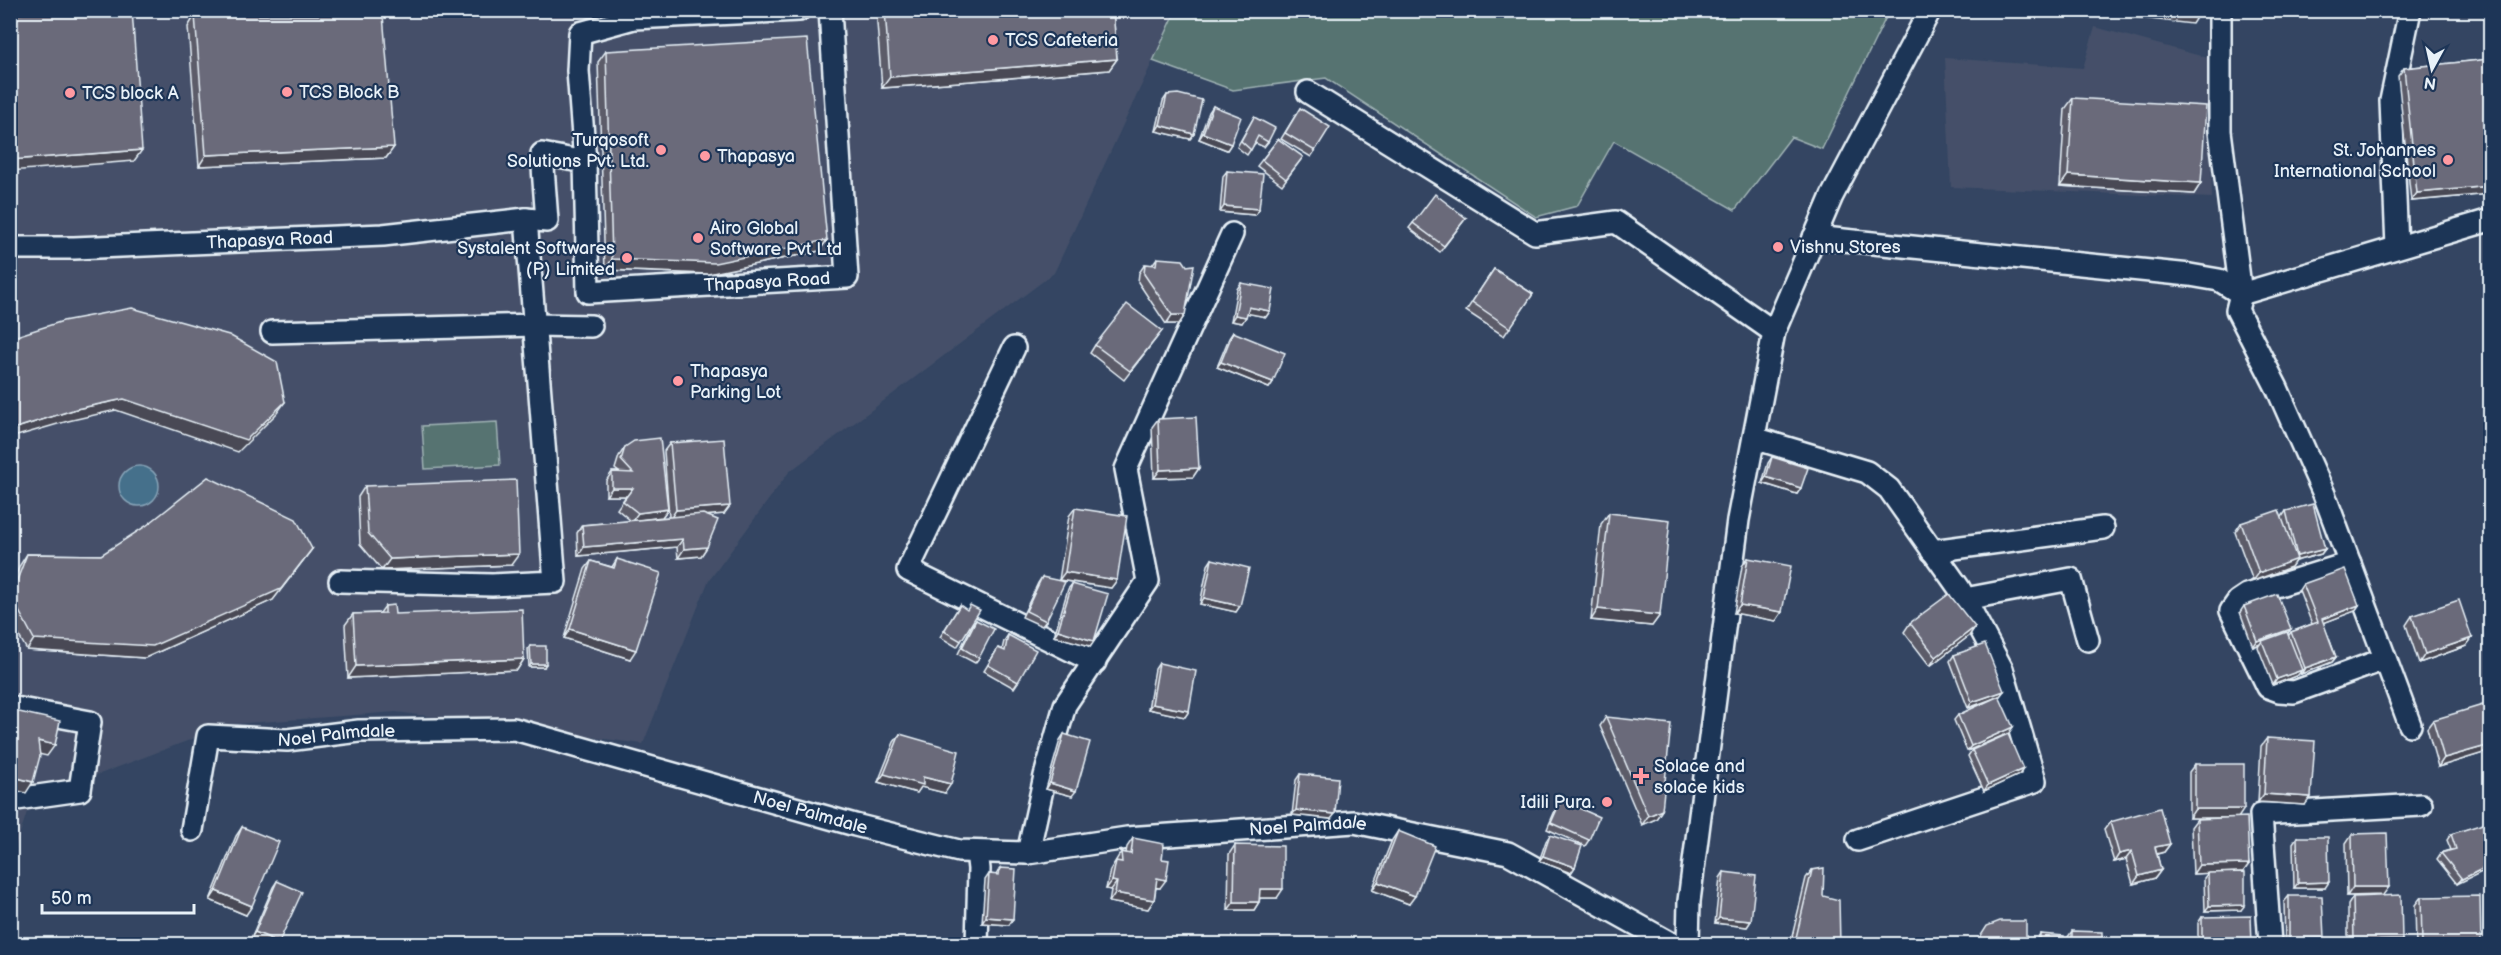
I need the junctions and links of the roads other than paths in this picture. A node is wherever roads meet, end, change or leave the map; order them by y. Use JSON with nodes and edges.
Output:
{"nodes":[{"id":1,"x":800,"y":10,"type":"edge"},
{"id":2,"x":830,"y":10,"type":"edge"},
{"id":3,"x":1930,"y":10,"type":"edge"},
{"id":4,"x":2220,"y":10,"type":"edge"},
{"id":5,"x":2410,"y":10,"type":"edge"},
{"id":6,"x":1308,"y":92,"type":"dead end"},
{"id":7,"x":585,"y":162,"type":"junction"},
{"id":8,"x":526,"y":219,"type":"junction"},
{"id":9,"x":2490,"y":220,"type":"edge"},
{"id":10,"x":1232,"y":234,"type":"dead end"},
{"id":11,"x":1814,"y":237,"type":"junction"},
{"id":12,"x":2397,"y":247,"type":"junction"},
{"id":13,"x":10,"y":248,"type":"edge"},
{"id":14,"x":2241,"y":294,"type":"junction"},
{"id":15,"x":534,"y":325,"type":"junction"},
{"id":16,"x":591,"y":326,"type":"dead end"},
{"id":17,"x":272,"y":332,"type":"dead end"},
{"id":18,"x":1774,"y":332,"type":"junction"},
{"id":19,"x":1014,"y":348,"type":"dead end"},
{"id":20,"x":1754,"y":438,"type":"junction"},
{"id":21,"x":2103,"y":528,"type":"dead end"},
{"id":22,"x":1932,"y":551,"type":"junction"},
{"id":23,"x":2350,"y":563,"type":"junction"},
{"id":24,"x":340,"y":581,"type":"dead end"},
{"id":25,"x":1965,"y":599,"type":"junction"},
{"id":26,"x":2088,"y":640,"type":"dead end"},
{"id":27,"x":2385,"y":659,"type":"junction"},
{"id":28,"x":1095,"y":662,"type":"junction"},
{"id":29,"x":10,"y":707,"type":"edge"},
{"id":30,"x":2410,"y":725,"type":"dead end"},
{"id":31,"x":10,"y":800,"type":"edge"},
{"id":32,"x":2421,"y":805,"type":"dead end"},
{"id":33,"x":192,"y":830,"type":"dead end"},
{"id":34,"x":1858,"y":840,"type":"dead end"},
{"id":35,"x":977,"y":852,"type":"junction"},
{"id":36,"x":1028,"y":853,"type":"junction"},
{"id":37,"x":977,"y":945,"type":"edge"},
{"id":38,"x":1671,"y":945,"type":"edge"},
{"id":39,"x":1688,"y":945,"type":"edge"},
{"id":40,"x":2270,"y":945,"type":"edge"}],
"edges":[{"from":1,"to":7,"type":"street","name":"Thapasya Road"},
{"from":2,"to":7,"type":"street","name":"Thapasya Road"},
{"from":3,"to":11,"type":"street"},
{"from":4,"to":14,"type":"street"},
{"from":5,"to":12,"type":"street"},
{"from":6,"to":18,"type":"street"},
{"from":7,"to":8,"type":"street","name":"Thapasya Road"},
{"from":8,"to":13,"type":"street","name":"Thapasya Road"},
{"from":8,"to":15,"type":"street"},
{"from":9,"to":12,"type":"street"},
{"from":10,"to":28,"type":"street"},
{"from":11,"to":14,"type":"street"},
{"from":11,"to":18,"type":"street"},
{"from":12,"to":14,"type":"street"},
{"from":14,"to":23,"type":"street"},
{"from":15,"to":16,"type":"street"},
{"from":15,"to":17,"type":"street"},
{"from":15,"to":24,"type":"street"},
{"from":18,"to":20,"type":"street"},
{"from":19,"to":28,"type":"street"},
{"from":20,"to":22,"type":"street"},
{"from":20,"to":39,"type":"street"},
{"from":21,"to":22,"type":"street"},
{"from":22,"to":25,"type":"street"},
{"from":23,"to":27,"type":"street"},
{"from":23,"to":27,"type":"street"},
{"from":25,"to":26,"type":"street"},
{"from":25,"to":34,"type":"street"},
{"from":27,"to":30,"type":"street"},
{"from":28,"to":36,"type":"street"},
{"from":29,"to":31,"type":"street"},
{"from":32,"to":40,"type":"street"},
{"from":33,"to":35,"type":"street","name":"Noel Palmdale"},
{"from":35,"to":36,"type":"street","name":"Noel Palmdale"},
{"from":35,"to":37,"type":"street"},
{"from":36,"to":38,"type":"street","name":"Noel Palmdale"}]}
